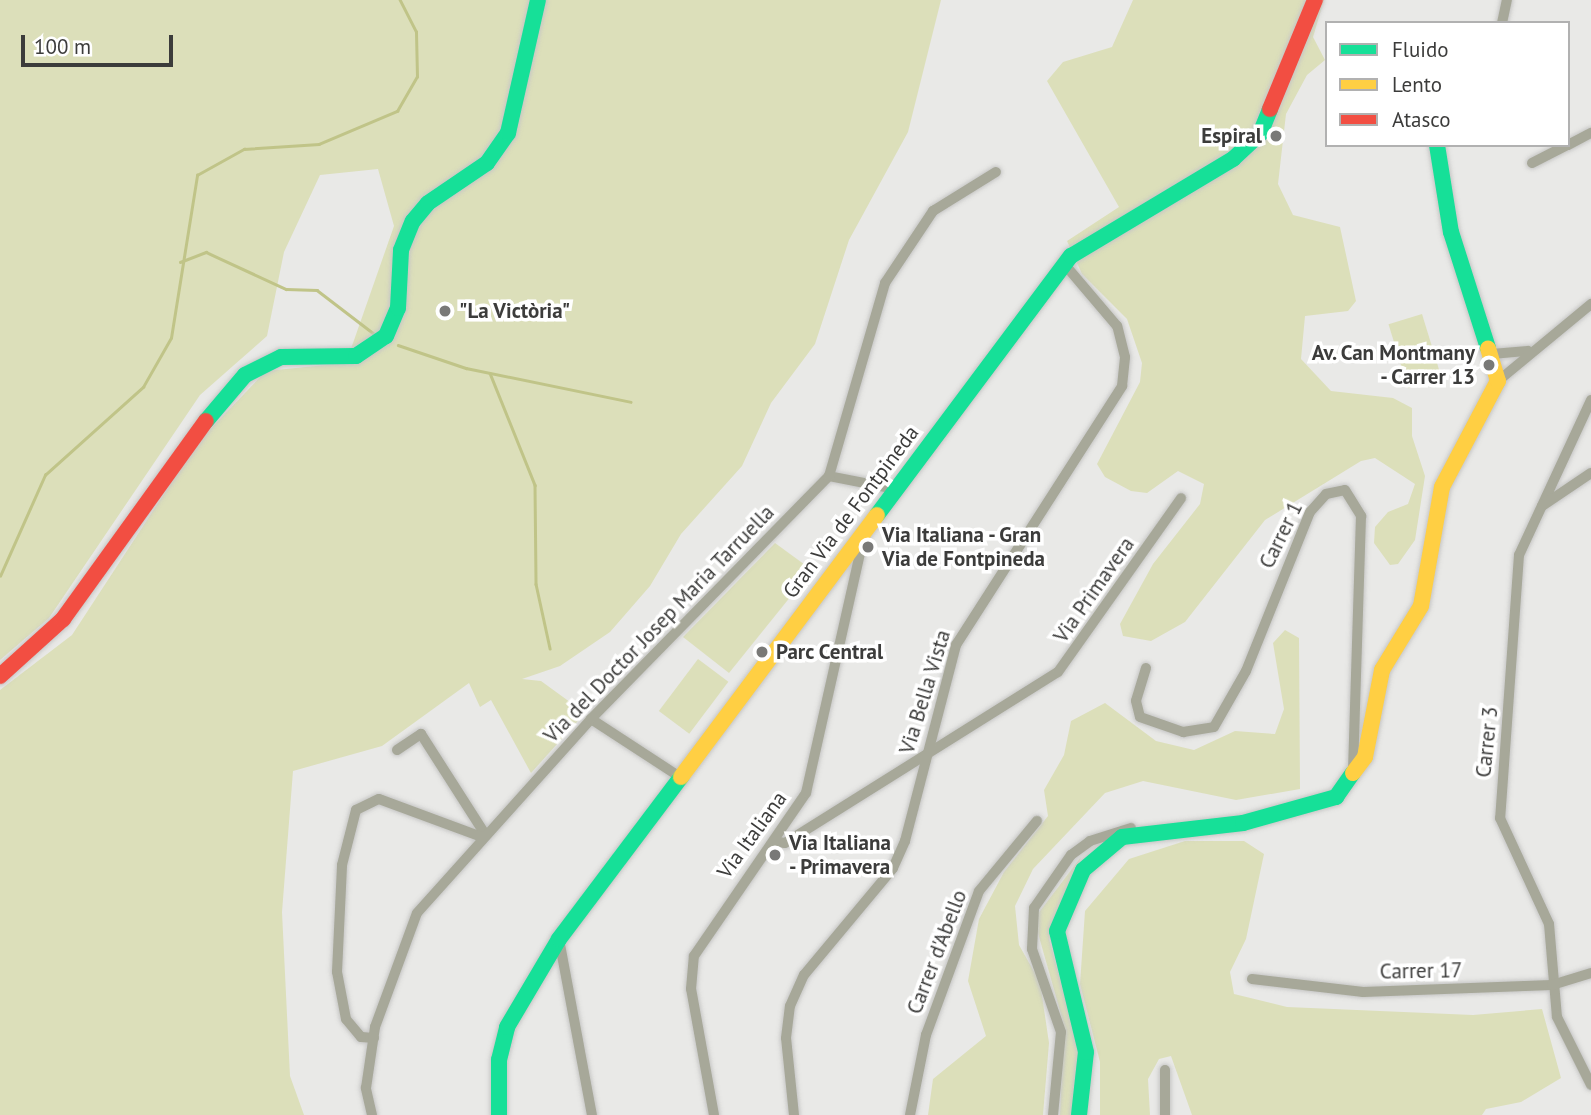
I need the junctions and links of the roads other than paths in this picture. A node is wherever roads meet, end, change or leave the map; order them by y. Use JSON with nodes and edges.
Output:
{"nodes":[{"id":1,"x":538,"y":0,"type":"edge"},
{"id":2,"x":1315,"y":0,"type":"edge"},
{"id":3,"x":1507,"y":0,"type":"edge"},
{"id":4,"x":1502,"y":21,"type":"edge"},
{"id":5,"x":1591,"y":133,"type":"edge"},
{"id":6,"x":1570,"y":144,"type":"edge"},
{"id":7,"x":1437,"y":147,"type":"edge"},
{"id":8,"x":1564,"y":147,"type":"edge"},
{"id":9,"x":1532,"y":163,"type":"dead end"},
{"id":10,"x":996,"y":172,"type":"dead end"},
{"id":11,"x":1065,"y":265,"type":"junction"},
{"id":12,"x":1591,"y":304,"type":"edge"},
{"id":13,"x":1528,"y":351,"type":"junction"},
{"id":14,"x":1492,"y":354,"type":"junction"},
{"id":15,"x":1498,"y":382,"type":"junction"},
{"id":16,"x":1591,"y":400,"type":"edge"},
{"id":17,"x":1591,"y":473,"type":"edge"},
{"id":18,"x":830,"y":476,"type":"junction"},
{"id":19,"x":895,"y":489,"type":"junction"},
{"id":20,"x":1181,"y":498,"type":"dead end"},
{"id":21,"x":1539,"y":507,"type":"junction"},
{"id":22,"x":865,"y":529,"type":"junction"},
{"id":23,"x":1146,"y":668,"type":"dead end"},
{"id":24,"x":0,"y":677,"type":"edge"},
{"id":25,"x":591,"y":719,"type":"junction"},
{"id":26,"x":397,"y":750,"type":"dead end"},
{"id":27,"x":926,"y":753,"type":"junction"},
{"id":28,"x":680,"y":777,"type":"junction"},
{"id":29,"x":1353,"y":781,"type":"junction"},
{"id":30,"x":1037,"y":821,"type":"dead end"},
{"id":31,"x":1168,"y":829,"type":"junction"},
{"id":32,"x":484,"y":836,"type":"junction"},
{"id":33,"x":776,"y":841,"type":"junction"},
{"id":34,"x":559,"y":939,"type":"junction"},
{"id":35,"x":1591,"y":973,"type":"edge"},
{"id":36,"x":1252,"y":979,"type":"dead end"},
{"id":37,"x":1552,"y":985,"type":"junction"},
{"id":38,"x":374,"y":1038,"type":"junction"},
{"id":39,"x":1165,"y":1070,"type":"dead end"},
{"id":40,"x":1591,"y":1085,"type":"edge"},
{"id":41,"x":372,"y":1115,"type":"edge"},
{"id":42,"x":499,"y":1115,"type":"edge"},
{"id":43,"x":592,"y":1115,"type":"edge"},
{"id":44,"x":714,"y":1115,"type":"edge"},
{"id":45,"x":794,"y":1115,"type":"edge"},
{"id":46,"x":910,"y":1115,"type":"edge"},
{"id":47,"x":1054,"y":1115,"type":"edge"},
{"id":48,"x":1079,"y":1115,"type":"edge"},
{"id":49,"x":1165,"y":1115,"type":"edge"}],
"edges":[{"from":1,"to":24,"type":"street"},
{"from":2,"to":11,"type":"street","name":"Gran Via de Fontpineda"},
{"from":3,"to":4,"type":"street"},
{"from":5,"to":6,"type":"street"},
{"from":7,"to":14,"type":"street"},
{"from":8,"to":9,"type":"street"},
{"from":10,"to":18,"type":"street","name":"Via del Doctor Josep Maria Tarruella"},
{"from":11,"to":19,"type":"street","name":"Gran Via de Fontpineda"},
{"from":11,"to":27,"type":"street","name":"Via Bella Vista"},
{"from":12,"to":13,"type":"street"},
{"from":13,"to":14,"type":"street"},
{"from":13,"to":15,"type":"street"},
{"from":14,"to":15,"type":"street"},
{"from":15,"to":29,"type":"street"},
{"from":16,"to":21,"type":"street","name":"Carrer 3"},
{"from":17,"to":21,"type":"street"},
{"from":18,"to":19,"type":"street"},
{"from":18,"to":25,"type":"street","name":"Via del Doctor Josep Maria Tarruella"},
{"from":19,"to":22,"type":"street","name":"Gran Via de Fontpineda"},
{"from":20,"to":27,"type":"street","name":"Via Primavera"},
{"from":21,"to":37,"type":"street","name":"Carrer 3"},
{"from":22,"to":28,"type":"street","name":"Gran Via de Fontpineda"},
{"from":22,"to":33,"type":"street","name":"Via Italiana"},
{"from":23,"to":29,"type":"street","name":"Carrer 1"},
{"from":25,"to":28,"type":"street"},
{"from":25,"to":32,"type":"street","name":"Via del Doctor Josep Maria Tarruella"},
{"from":26,"to":32,"type":"street"},
{"from":27,"to":33,"type":"street","name":"Via Primavera"},
{"from":27,"to":45,"type":"street","name":"Via Bella Vista"},
{"from":28,"to":34,"type":"street","name":"Gran Via de Fontpineda"},
{"from":29,"to":31,"type":"street"},
{"from":30,"to":46,"type":"street","name":"Carrer d'Abello"},
{"from":31,"to":47,"type":"street"},
{"from":31,"to":48,"type":"street"},
{"from":32,"to":38,"type":"street","name":"Via del Doctor Josep Maria Tarruella"},
{"from":32,"to":38,"type":"street"},
{"from":33,"to":44,"type":"street","name":"Via Italiana"},
{"from":34,"to":42,"type":"street","name":"Gran Via de Fontpineda"},
{"from":34,"to":43,"type":"street"},
{"from":35,"to":37,"type":"street","name":"Carrer 17"},
{"from":36,"to":37,"type":"street","name":"Carrer 17"},
{"from":37,"to":40,"type":"street","name":"Carrer 3"},
{"from":38,"to":41,"type":"street","name":"Via del Doctor Josep Maria Tarruella"},
{"from":39,"to":49,"type":"street"}]}
